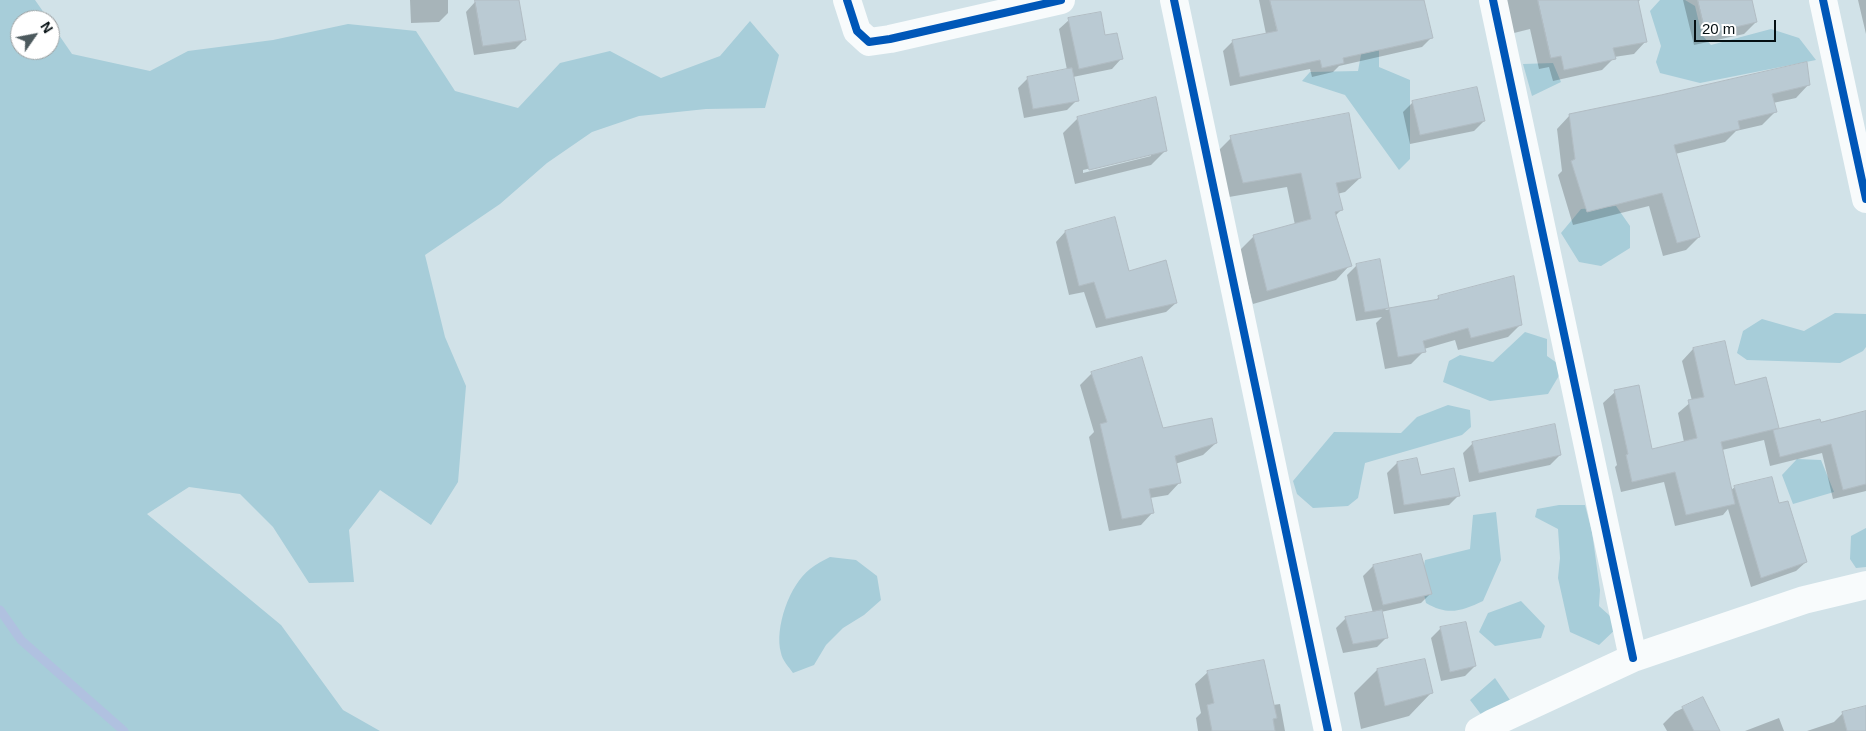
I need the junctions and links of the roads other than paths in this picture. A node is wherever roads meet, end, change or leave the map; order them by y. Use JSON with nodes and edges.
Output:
{"nodes":[{"id":1,"x":847,"y":0,"type":"edge"},
{"id":2,"x":1061,"y":0,"type":"edge"},
{"id":3,"x":1174,"y":0,"type":"edge"},
{"id":4,"x":1494,"y":0,"type":"edge"},
{"id":5,"x":1823,"y":0,"type":"edge"},
{"id":6,"x":1866,"y":199,"type":"edge"},
{"id":7,"x":1866,"y":585,"type":"edge"},
{"id":8,"x":1633,"y":658,"type":"junction"},
{"id":9,"x":1328,"y":731,"type":"edge"},
{"id":10,"x":1479,"y":731,"type":"edge"}],
"edges":[{"from":1,"to":2,"type":"street"},
{"from":3,"to":9,"type":"street"},
{"from":4,"to":8,"type":"street"},
{"from":5,"to":6,"type":"street"},
{"from":7,"to":8,"type":"street"},
{"from":8,"to":10,"type":"street"}]}
